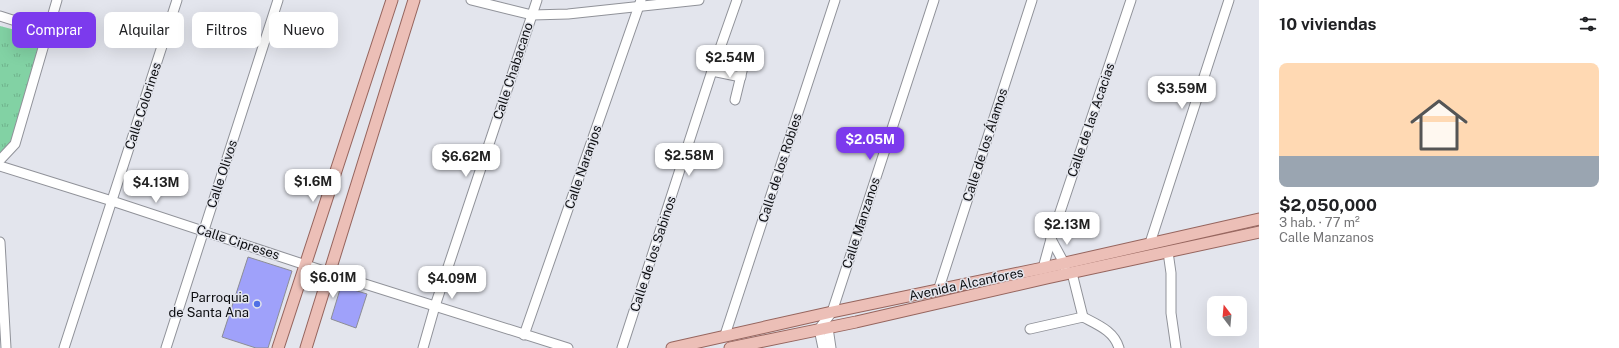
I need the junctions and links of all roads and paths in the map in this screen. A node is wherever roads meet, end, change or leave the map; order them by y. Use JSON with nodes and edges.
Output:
{"nodes":[{"id":1,"x":57,"y":0,"type":"edge"},
{"id":2,"x":177,"y":0,"type":"edge"},
{"id":3,"x":278,"y":0,"type":"edge"},
{"id":4,"x":386,"y":0,"type":"edge"},
{"id":5,"x":392,"y":0,"type":"edge"},
{"id":6,"x":414,"y":0,"type":"edge"},
{"id":7,"x":472,"y":0,"type":"edge"},
{"id":8,"x":537,"y":0,"type":"edge"},
{"id":9,"x":699,"y":0,"type":"edge"},
{"id":10,"x":737,"y":0,"type":"edge"},
{"id":11,"x":835,"y":0,"type":"edge"},
{"id":12,"x":934,"y":0,"type":"edge"},
{"id":13,"x":1032,"y":0,"type":"edge"},
{"id":14,"x":1131,"y":0,"type":"edge"},
{"id":15,"x":1229,"y":0,"type":"edge"},
{"id":16,"x":640,"y":3,"type":"edge"},
{"id":17,"x":53,"y":12,"type":"edge"},
{"id":18,"x":532,"y":15,"type":"junction"},
{"id":19,"x":0,"y":16,"type":"edge"},
{"id":20,"x":12,"y":20,"type":"edge"},
{"id":21,"x":42,"y":48,"type":"edge"},
{"id":22,"x":744,"y":63,"type":"dead end"},
{"id":23,"x":371,"y":66,"type":"junction"},
{"id":24,"x":712,"y":71,"type":"junction"},
{"id":25,"x":741,"y":77,"type":"junction"},
{"id":26,"x":735,"y":100,"type":"dead end"},
{"id":27,"x":0,"y":160,"type":"edge"},
{"id":28,"x":0,"y":166,"type":"edge"},
{"id":29,"x":112,"y":201,"type":"junction"},
{"id":30,"x":1259,"y":219,"type":"edge"},
{"id":31,"x":204,"y":231,"type":"junction"},
{"id":32,"x":1259,"y":232,"type":"edge"},
{"id":33,"x":1051,"y":239,"type":"junction"},
{"id":34,"x":0,"y":242,"type":"edge"},
{"id":35,"x":1150,"y":243,"type":"junction"},
{"id":36,"x":1168,"y":252,"type":"junction"},
{"id":37,"x":1064,"y":263,"type":"junction"},
{"id":38,"x":305,"y":264,"type":"junction"},
{"id":39,"x":1043,"y":268,"type":"junction"},
{"id":40,"x":330,"y":273,"type":"junction"},
{"id":41,"x":1070,"y":274,"type":"junction"},
{"id":42,"x":938,"y":291,"type":"junction"},
{"id":43,"x":1,"y":302,"type":"edge"},
{"id":44,"x":435,"y":306,"type":"junction"},
{"id":45,"x":832,"y":312,"type":"junction"},
{"id":46,"x":1083,"y":317,"type":"junction"},
{"id":47,"x":823,"y":329,"type":"junction"},
{"id":48,"x":1030,"y":329,"type":"dead end"},
{"id":49,"x":524,"y":335,"type":"junction"},
{"id":50,"x":725,"y":335,"type":"junction"},
{"id":51,"x":756,"y":345,"type":"edge"},
{"id":52,"x":6,"y":348,"type":"edge"},
{"id":53,"x":64,"y":348,"type":"edge"},
{"id":54,"x":166,"y":348,"type":"edge"},
{"id":55,"x":278,"y":348,"type":"edge"},
{"id":56,"x":306,"y":348,"type":"edge"},
{"id":57,"x":423,"y":348,"type":"edge"},
{"id":58,"x":568,"y":348,"type":"edge"},
{"id":59,"x":622,"y":348,"type":"edge"},
{"id":60,"x":672,"y":348,"type":"edge"},
{"id":61,"x":730,"y":348,"type":"edge"},
{"id":62,"x":823,"y":348,"type":"edge"},
{"id":63,"x":831,"y":348,"type":"edge"},
{"id":64,"x":1119,"y":348,"type":"edge"},
{"id":65,"x":1176,"y":348,"type":"edge"}],
"edges":[{"from":1,"to":17,"type":"street"},
{"from":2,"to":29,"type":"street","name":"Calle Colorines"},
{"from":3,"to":31,"type":"street","name":"Calle Olivos"},
{"from":4,"to":23,"type":"street"},
{"from":5,"to":23,"type":"main road"},
{"from":6,"to":40,"type":"main road"},
{"from":7,"to":18,"type":"street"},
{"from":8,"to":18,"type":"street","name":"Calle Chabacano"},
{"from":9,"to":16,"type":"street"},
{"from":10,"to":24,"type":"street","name":"Calle de los Sabinos"},
{"from":11,"to":50,"type":"street","name":"Calle de los Robles"},
{"from":12,"to":45,"type":"street","name":"Calle Manzanos"},
{"from":13,"to":42,"type":"street","name":"Calle de los Álamos"},
{"from":14,"to":33,"type":"street","name":"Calle de las Acacias"},
{"from":15,"to":35,"type":"street"},
{"from":16,"to":18,"type":"street"},
{"from":16,"to":49,"type":"street","name":"Calle Naranjos"},
{"from":18,"to":44,"type":"street","name":"Calle Chabacano"},
{"from":19,"to":20,"type":"street"},
{"from":21,"to":27,"type":"street"},
{"from":22,"to":25,"type":"street"},
{"from":23,"to":38,"type":"main road"},
{"from":24,"to":25,"type":"street"},
{"from":24,"to":59,"type":"street","name":"Calle de los Sabinos"},
{"from":25,"to":26,"type":"street"},
{"from":28,"to":29,"type":"street","name":"Calle Cipreses"},
{"from":29,"to":31,"type":"street","name":"Calle Cipreses"},
{"from":29,"to":53,"type":"street","name":"Calle Colorines"},
{"from":30,"to":35,"type":"main road","name":"Avenida Alcanfores"},
{"from":31,"to":38,"type":"street","name":"Calle Cipreses"},
{"from":31,"to":54,"type":"street","name":"Calle Olivos"},
{"from":32,"to":36,"type":"main road","name":"Avenida Alcanfores"},
{"from":33,"to":37,"type":"street"},
{"from":33,"to":39,"type":"street","name":"Calle de las Acacias"},
{"from":34,"to":43,"type":"street"},
{"from":35,"to":37,"type":"main road","name":"Avenida Alcanfores"},
{"from":36,"to":41,"type":"main road","name":"Avenida Alcanfores"},
{"from":36,"to":65,"type":"street"},
{"from":37,"to":39,"type":"main road","name":"Avenida Alcanfores"},
{"from":37,"to":41,"type":"street"},
{"from":38,"to":40,"type":"street","name":"Calle Cipreses"},
{"from":38,"to":55,"type":"main road"},
{"from":39,"to":42,"type":"main road","name":"Avenida Alcanfores"},
{"from":40,"to":44,"type":"street","name":"Calle Cipreses"},
{"from":40,"to":56,"type":"main road"},
{"from":41,"to":46,"type":"street"},
{"from":41,"to":47,"type":"main road","name":"Avenida Alcanfores"},
{"from":42,"to":45,"type":"main road","name":"Avenida Alcanfores"},
{"from":43,"to":52,"type":"street"},
{"from":44,"to":49,"type":"street","name":"Calle Cipreses"},
{"from":44,"to":57,"type":"street","name":"Calle Chabacano"},
{"from":45,"to":47,"type":"street","name":"Calle Manzanos"},
{"from":45,"to":50,"type":"main road","name":"Avenida Alcanfores"},
{"from":46,"to":48,"type":"street"},
{"from":46,"to":64,"type":"street"},
{"from":47,"to":51,"type":"main road","name":"Avenida Alcanfores"},
{"from":47,"to":62,"type":"street"},
{"from":47,"to":63,"type":"street"},
{"from":49,"to":58,"type":"street","name":"Calle Cipreses"},
{"from":50,"to":60,"type":"main road","name":"Avenida Alcanfores"},
{"from":51,"to":61,"type":"main road","name":"Avenida Alcanfores"}]}
